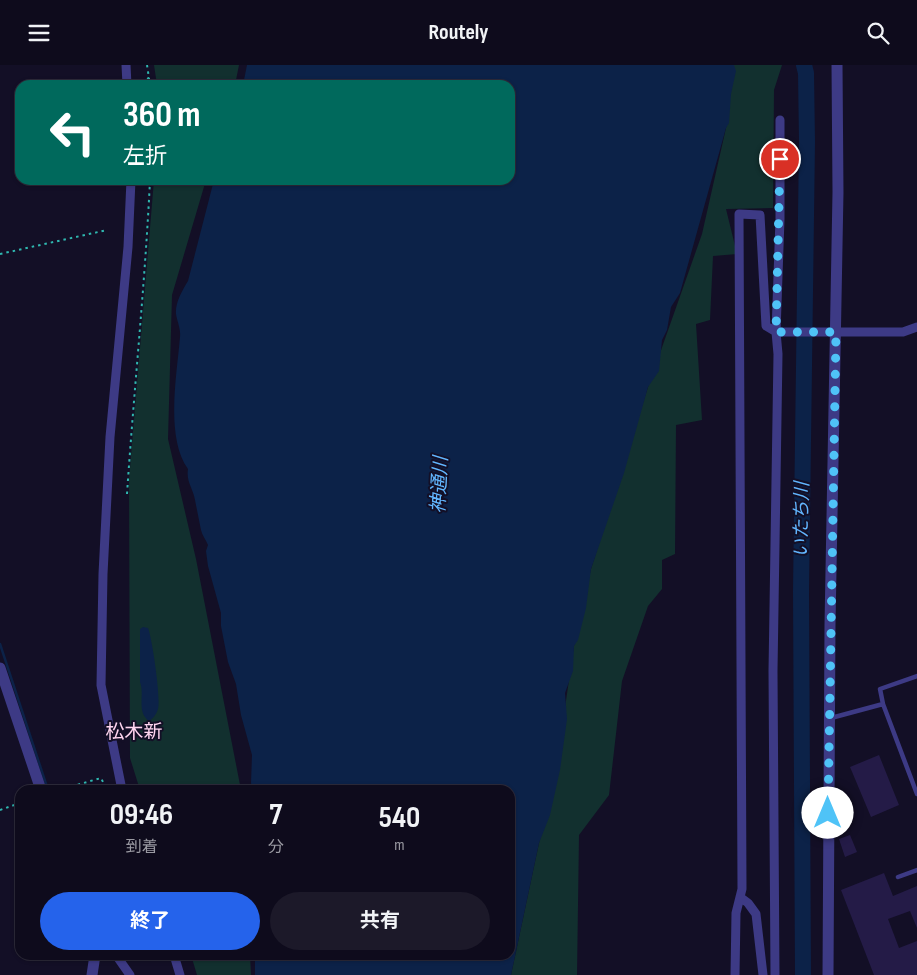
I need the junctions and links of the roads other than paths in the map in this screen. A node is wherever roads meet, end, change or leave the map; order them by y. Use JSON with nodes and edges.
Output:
{"nodes":[{"id":1,"x":126,"y":65,"type":"edge"},
{"id":2,"x":836,"y":65,"type":"edge"},
{"id":3,"x":127,"y":80,"type":"edge"},
{"id":4,"x":780,"y":120,"type":"dead end"},
{"id":5,"x":131,"y":185,"type":"edge"},
{"id":6,"x":917,"y":327,"type":"edge"},
{"id":7,"x":779,"y":332,"type":"junction"},
{"id":8,"x":836,"y":332,"type":"junction"},
{"id":9,"x":0,"y":668,"type":"edge"},
{"id":10,"x":917,"y":676,"type":"edge"},
{"id":11,"x":883,"y":704,"type":"junction"},
{"id":12,"x":829,"y":718,"type":"junction"},
{"id":13,"x":39,"y":785,"type":"edge"},
{"id":14,"x":121,"y":785,"type":"edge"},
{"id":15,"x":917,"y":794,"type":"edge"},
{"id":16,"x":917,"y":870,"type":"edge"},
{"id":17,"x":898,"y":877,"type":"dead end"},
{"id":18,"x":740,"y":897,"type":"junction"},
{"id":19,"x":94,"y":960,"type":"edge"},
{"id":20,"x":120,"y":960,"type":"edge"},
{"id":21,"x":176,"y":960,"type":"edge"},
{"id":22,"x":92,"y":975,"type":"edge"},
{"id":23,"x":130,"y":975,"type":"edge"},
{"id":24,"x":180,"y":975,"type":"edge"},
{"id":25,"x":735,"y":975,"type":"edge"},
{"id":26,"x":763,"y":975,"type":"edge"},
{"id":27,"x":775,"y":975,"type":"edge"},
{"id":28,"x":828,"y":975,"type":"edge"}],
"edges":[{"from":1,"to":3,"type":"street"},
{"from":2,"to":8,"type":"street"},
{"from":4,"to":7,"type":"street"},
{"from":5,"to":14,"type":"street"},
{"from":6,"to":8,"type":"street"},
{"from":7,"to":8,"type":"street"},
{"from":7,"to":18,"type":"street"},
{"from":7,"to":27,"type":"street"},
{"from":8,"to":12,"type":"street"},
{"from":9,"to":13,"type":"street"},
{"from":10,"to":11,"type":"lane"},
{"from":11,"to":12,"type":"lane"},
{"from":11,"to":15,"type":"lane"},
{"from":12,"to":28,"type":"street"},
{"from":16,"to":17,"type":"lane"},
{"from":18,"to":25,"type":"street"},
{"from":18,"to":26,"type":"street"},
{"from":19,"to":22,"type":"street"},
{"from":20,"to":23,"type":"street"},
{"from":21,"to":24,"type":"street"}]}
